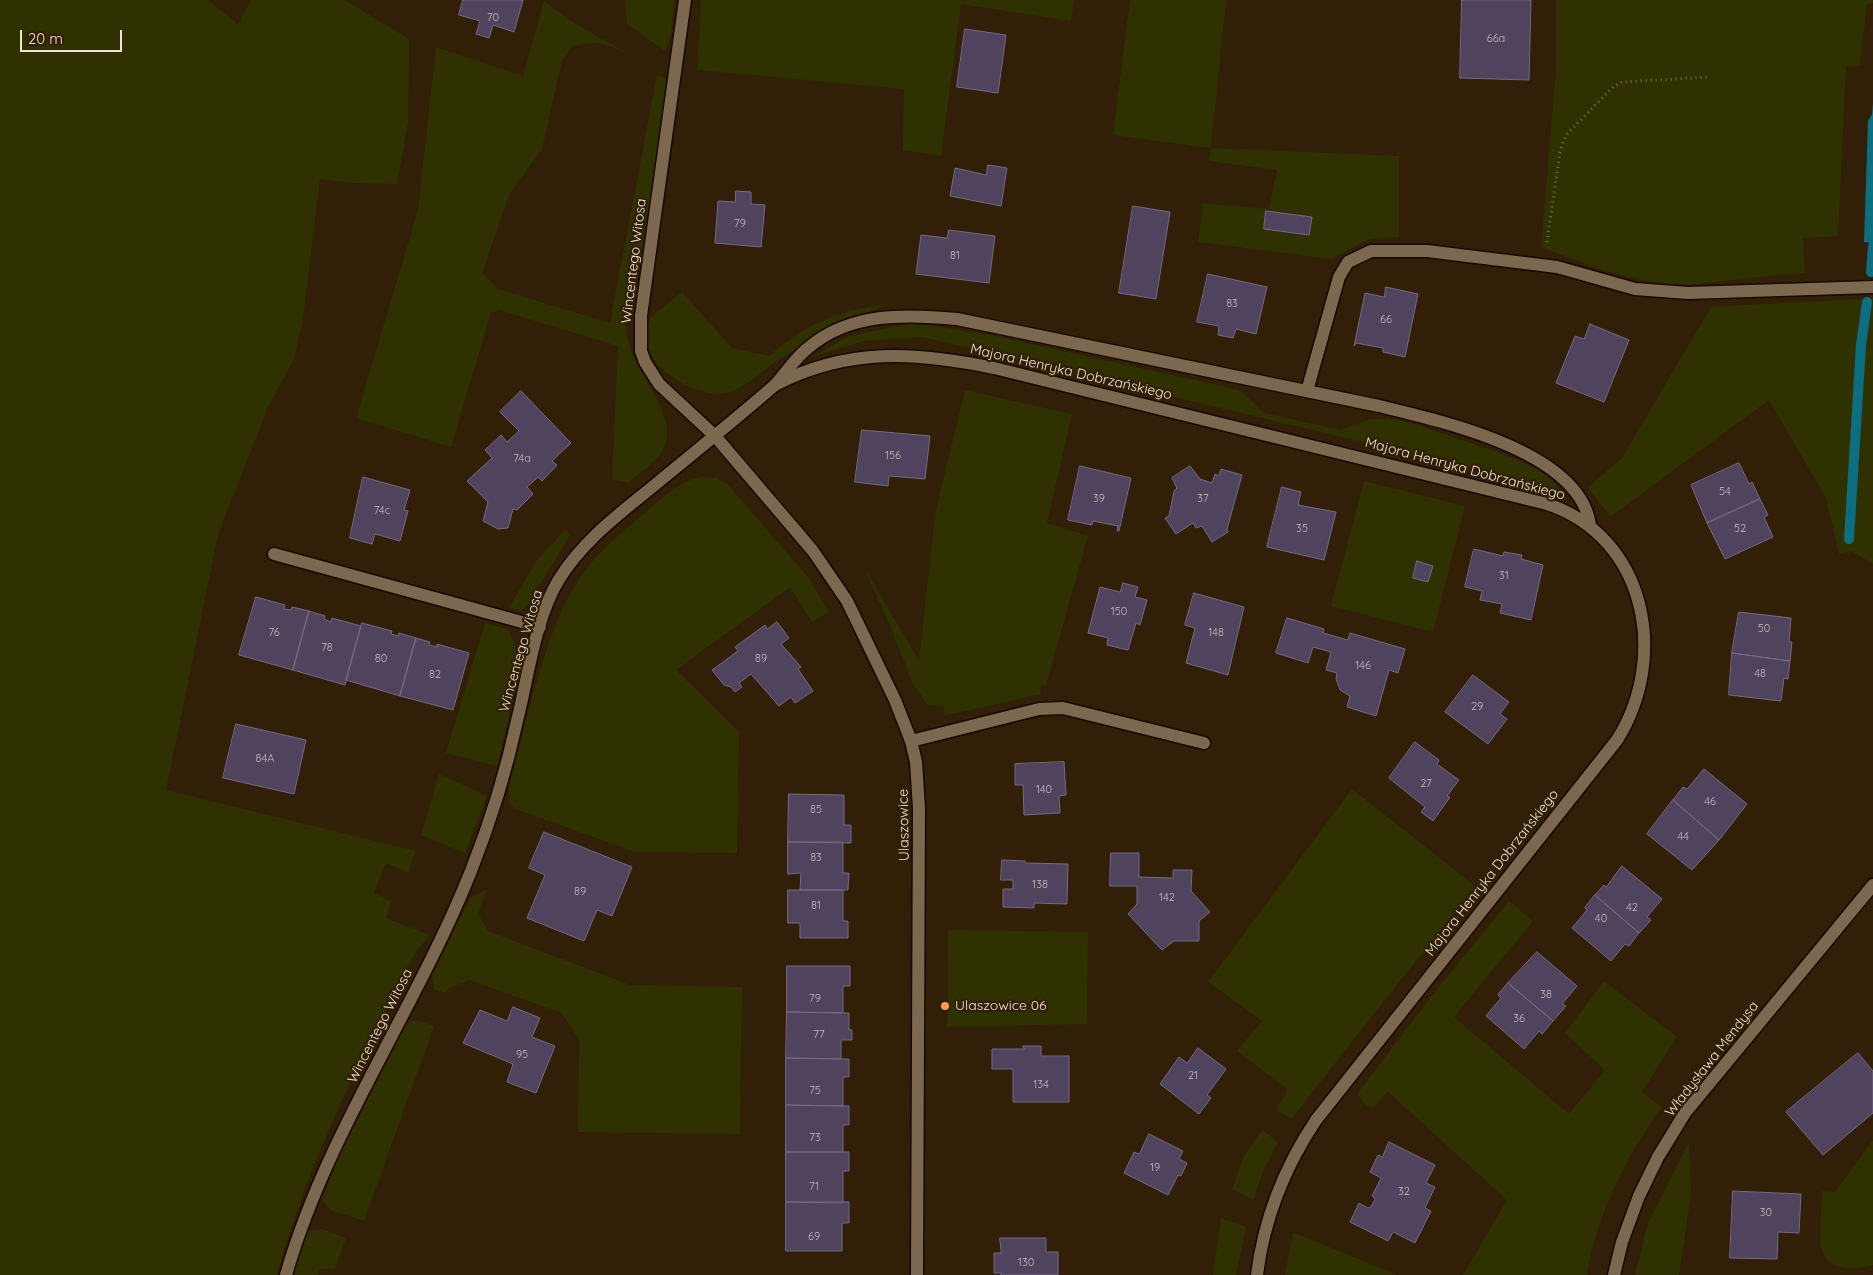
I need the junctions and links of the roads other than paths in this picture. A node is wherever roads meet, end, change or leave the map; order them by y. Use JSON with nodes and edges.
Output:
{"nodes":[{"id":1,"x":685,"y":0,"type":"edge"},
{"id":2,"x":1873,"y":287,"type":"edge"},
{"id":3,"x":775,"y":386,"type":"junction"},
{"id":4,"x":1307,"y":391,"type":"junction"},
{"id":5,"x":715,"y":436,"type":"junction"},
{"id":6,"x":1590,"y":525,"type":"junction"},
{"id":7,"x":274,"y":554,"type":"dead end"},
{"id":8,"x":540,"y":628,"type":"junction"},
{"id":9,"x":912,"y":741,"type":"junction"},
{"id":10,"x":1204,"y":743,"type":"dead end"},
{"id":11,"x":1873,"y":885,"type":"edge"},
{"id":12,"x":286,"y":1275,"type":"edge"},
{"id":13,"x":918,"y":1275,"type":"edge"},
{"id":14,"x":1257,"y":1275,"type":"edge"},
{"id":15,"x":1614,"y":1275,"type":"edge"}],
"edges":[{"from":1,"to":5,"type":"street","name":"Wincentego Witosa"},
{"from":2,"to":4,"type":"street"},
{"from":3,"to":4,"type":"street"},
{"from":3,"to":5,"type":"street","name":"Majora Henryka Dobrzańskiego"},
{"from":3,"to":6,"type":"street","name":"Majora Henryka Dobrzańskiego"},
{"from":4,"to":6,"type":"street"},
{"from":5,"to":8,"type":"street","name":"Wincentego Witosa"},
{"from":5,"to":9,"type":"street","name":"Ulaszowice"},
{"from":6,"to":14,"type":"street","name":"Majora Henryka Dobrzańskiego"},
{"from":7,"to":8,"type":"street"},
{"from":8,"to":12,"type":"street","name":"Wincentego Witosa"},
{"from":9,"to":10,"type":"street"},
{"from":9,"to":13,"type":"street","name":"Ulaszowice"},
{"from":11,"to":15,"type":"street","name":"Władysława Mendysa"}]}
